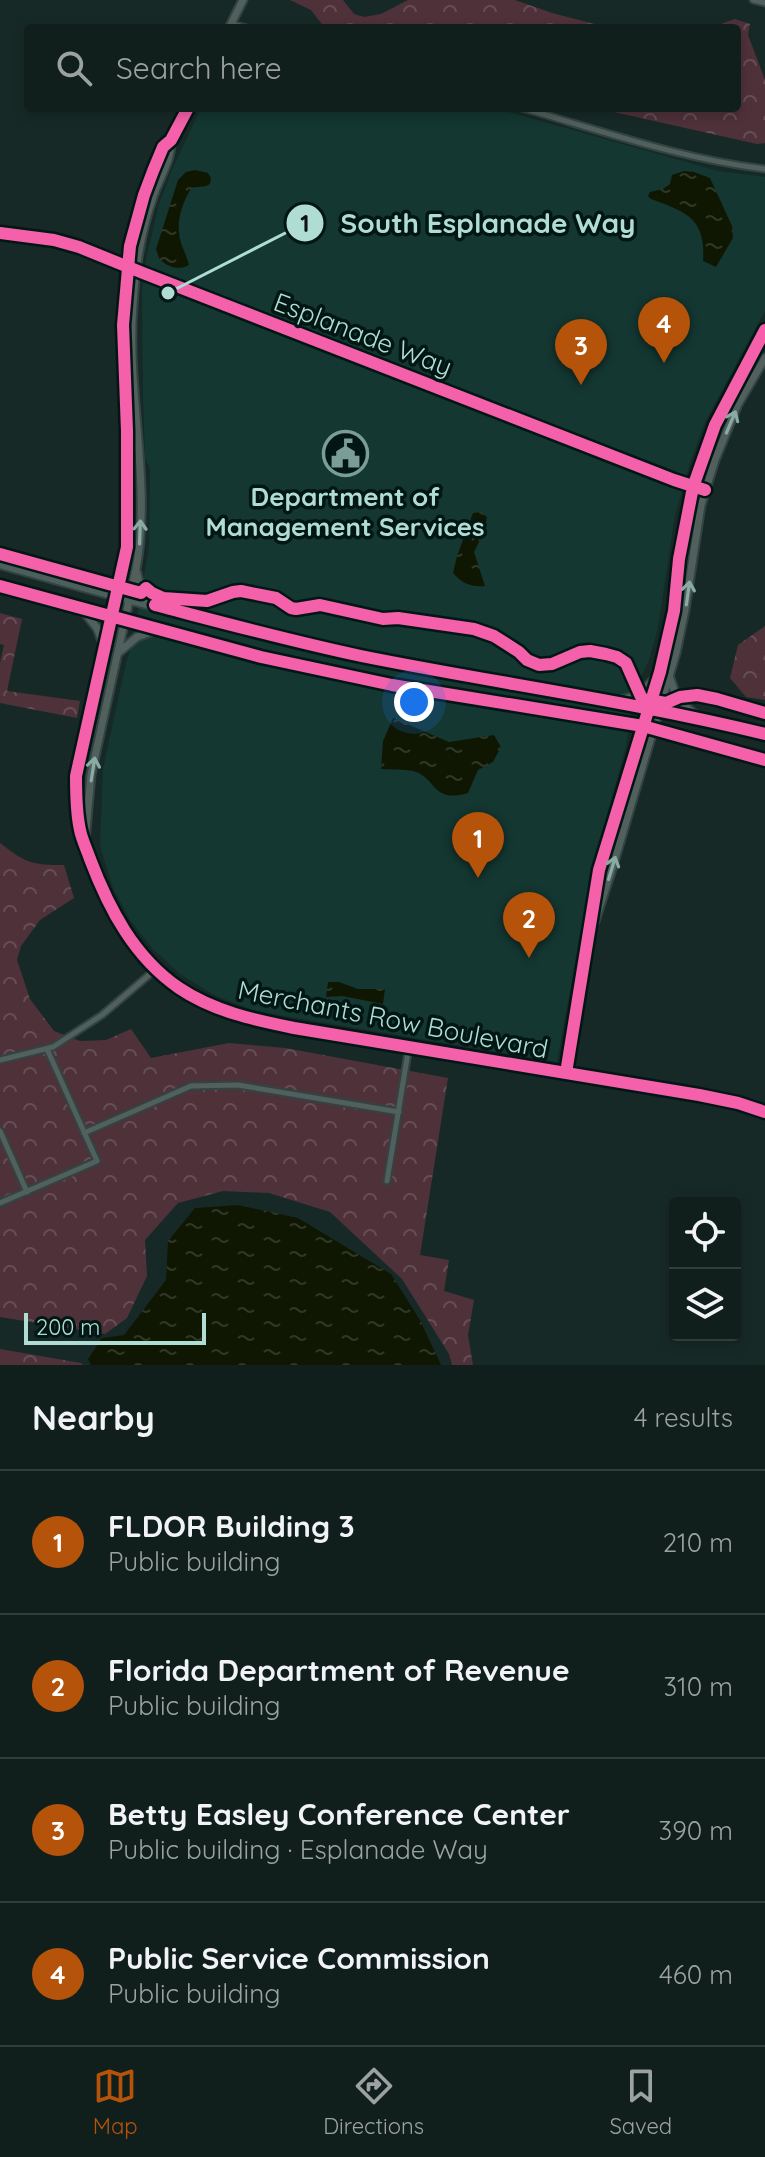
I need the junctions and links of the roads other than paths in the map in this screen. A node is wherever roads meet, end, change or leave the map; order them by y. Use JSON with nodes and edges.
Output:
{"nodes":[{"id":1,"x":243,"y":0,"type":"edge"},
{"id":2,"x":753,"y":0,"type":"edge"},
{"id":3,"x":765,"y":3,"type":"edge"},
{"id":4,"x":231,"y":24,"type":"edge"},
{"id":5,"x":186,"y":112,"type":"edge"},
{"id":6,"x":536,"y":112,"type":"edge"},
{"id":7,"x":171,"y":140,"type":"junction"},
{"id":8,"x":765,"y":169,"type":"edge"},
{"id":9,"x":0,"y":233,"type":"edge"},
{"id":10,"x":127,"y":266,"type":"junction"},
{"id":11,"x":136,"y":270,"type":"junction"},
{"id":12,"x":765,"y":330,"type":"edge"},
{"id":13,"x":765,"y":358,"type":"edge"},
{"id":14,"x":138,"y":463,"type":"junction"},
{"id":15,"x":127,"y":464,"type":"junction"},
{"id":16,"x":693,"y":487,"type":"junction"},
{"id":17,"x":706,"y":490,"type":"junction"},
{"id":18,"x":679,"y":559,"type":"junction"},
{"id":19,"x":693,"y":560,"type":"junction"},
{"id":20,"x":0,"y":564,"type":"edge"},
{"id":21,"x":136,"y":569,"type":"junction"},
{"id":22,"x":0,"y":586,"type":"edge"},
{"id":23,"x":117,"y":596,"type":"junction"},
{"id":24,"x":129,"y":599,"type":"junction"},
{"id":25,"x":160,"y":607,"type":"junction"},
{"id":26,"x":80,"y":608,"type":"junction"},
{"id":27,"x":112,"y":616,"type":"junction"},
{"id":28,"x":125,"y":620,"type":"junction"},
{"id":29,"x":158,"y":629,"type":"junction"},
{"id":30,"x":104,"y":647,"type":"junction"},
{"id":31,"x":117,"y":654,"type":"junction"},
{"id":32,"x":660,"y":672,"type":"junction"},
{"id":33,"x":669,"y":677,"type":"junction"},
{"id":34,"x":614,"y":702,"type":"junction"},
{"id":35,"x":654,"y":710,"type":"junction"},
{"id":36,"x":698,"y":717,"type":"junction"},
{"id":37,"x":643,"y":726,"type":"junction"},
{"id":38,"x":653,"y":728,"type":"junction"},
{"id":39,"x":765,"y":734,"type":"edge"},
{"id":40,"x":765,"y":760,"type":"edge"},
{"id":41,"x":84,"y":843,"type":"junction"},
{"id":42,"x":588,"y":942,"type":"junction"},
{"id":43,"x":156,"y":969,"type":"junction"},
{"id":44,"x":409,"y":1046,"type":"junction"},
{"id":45,"x":47,"y":1049,"type":"junction"},
{"id":46,"x":0,"y":1060,"type":"edge"},
{"id":47,"x":566,"y":1073,"type":"junction"},
{"id":48,"x":399,"y":1112,"type":"junction"},
{"id":49,"x":765,"y":1112,"type":"edge"},
{"id":50,"x":0,"y":1131,"type":"edge"},
{"id":51,"x":84,"y":1133,"type":"junction"},
{"id":52,"x":387,"y":1181,"type":"dead end"},
{"id":53,"x":27,"y":1192,"type":"junction"},
{"id":54,"x":0,"y":1203,"type":"edge"}],
"edges":[{"from":1,"to":4,"type":"street"},
{"from":2,"to":3,"type":"street"},
{"from":5,"to":7,"type":"street","name":"Merchants Row Boulevard"},
{"from":6,"to":8,"type":"street"},
{"from":7,"to":10,"type":"street","name":"Merchants Row Boulevard"},
{"from":7,"to":11,"type":"street","name":"Merchants Row Boulevard"},
{"from":9,"to":10,"type":"street","name":"Esplanade Way"},
{"from":10,"to":11,"type":"street","name":"Esplanade Way"},
{"from":10,"to":15,"type":"street","name":"Merchants Row Boulevard"},
{"from":11,"to":14,"type":"street","name":"Merchants Row Boulevard"},
{"from":11,"to":16,"type":"street","name":"Esplanade Way"},
{"from":12,"to":16,"type":"street"},
{"from":17,"to":13,"type":"street","one_way":true},
{"from":14,"to":15,"type":"street"},
{"from":21,"to":14,"type":"street","name":"Merchants Row Boulevard","one_way":true},
{"from":15,"to":23,"type":"street","name":"Merchants Row Boulevard"},
{"from":16,"to":17,"type":"street","name":"Esplanade Way"},
{"from":16,"to":18,"type":"street"},
{"from":17,"to":19,"type":"street"},
{"from":18,"to":19,"type":"street"},
{"from":18,"to":32,"type":"street"},
{"from":33,"to":19,"type":"street","one_way":true},
{"from":20,"to":23,"type":"main road"},
{"from":21,"to":24,"type":"street","name":"Merchants Row Boulevard"},
{"from":21,"to":25,"type":"street"},
{"from":22,"to":26,"type":"main road"},
{"from":23,"to":24,"type":"main road"},
{"from":23,"to":27,"type":"street","name":"Merchants Row Boulevard"},
{"from":24,"to":25,"type":"main road"},
{"from":24,"to":28,"type":"street","name":"Merchants Row Boulevard"},
{"from":25,"to":34,"type":"main road"},
{"from":26,"to":27,"type":"main road"},
{"from":26,"to":30,"type":"street"},
{"from":27,"to":28,"type":"main road"},
{"from":27,"to":30,"type":"street","name":"Merchants Row Boulevard"},
{"from":28,"to":29,"type":"main road"},
{"from":28,"to":31,"type":"street","name":"Merchants Row Boulevard"},
{"from":29,"to":31,"type":"street"},
{"from":29,"to":37,"type":"main road"},
{"from":30,"to":41,"type":"street","name":"Merchants Row Boulevard"},
{"from":41,"to":31,"type":"street","name":"Merchants Row Boulevard","one_way":true},
{"from":32,"to":34,"type":"street"},
{"from":32,"to":35,"type":"street"},
{"from":33,"to":35,"type":"street"},
{"from":33,"to":36,"type":"street"},
{"from":34,"to":35,"type":"main road"},
{"from":35,"to":36,"type":"main road"},
{"from":35,"to":37,"type":"street"},
{"from":35,"to":38,"type":"street"},
{"from":36,"to":39,"type":"main road"},
{"from":37,"to":38,"type":"main road"},
{"from":37,"to":42,"type":"street"},
{"from":38,"to":40,"type":"main road"},
{"from":42,"to":38,"type":"street","one_way":true},
{"from":41,"to":43,"type":"street","name":"Merchants Row Boulevard"},
{"from":42,"to":47,"type":"street"},
{"from":43,"to":44,"type":"street","name":"Merchants Row Boulevard"},
{"from":43,"to":45,"type":"street"},
{"from":44,"to":47,"type":"street","name":"Merchants Row Boulevard"},
{"from":44,"to":48,"type":"street"},
{"from":45,"to":46,"type":"street"},
{"from":45,"to":51,"type":"street"},
{"from":47,"to":49,"type":"street","name":"Merchants Row Boulevard"},
{"from":48,"to":51,"type":"street"},
{"from":48,"to":52,"type":"street"},
{"from":50,"to":53,"type":"street"},
{"from":51,"to":53,"type":"street"},
{"from":53,"to":54,"type":"street"}]}
